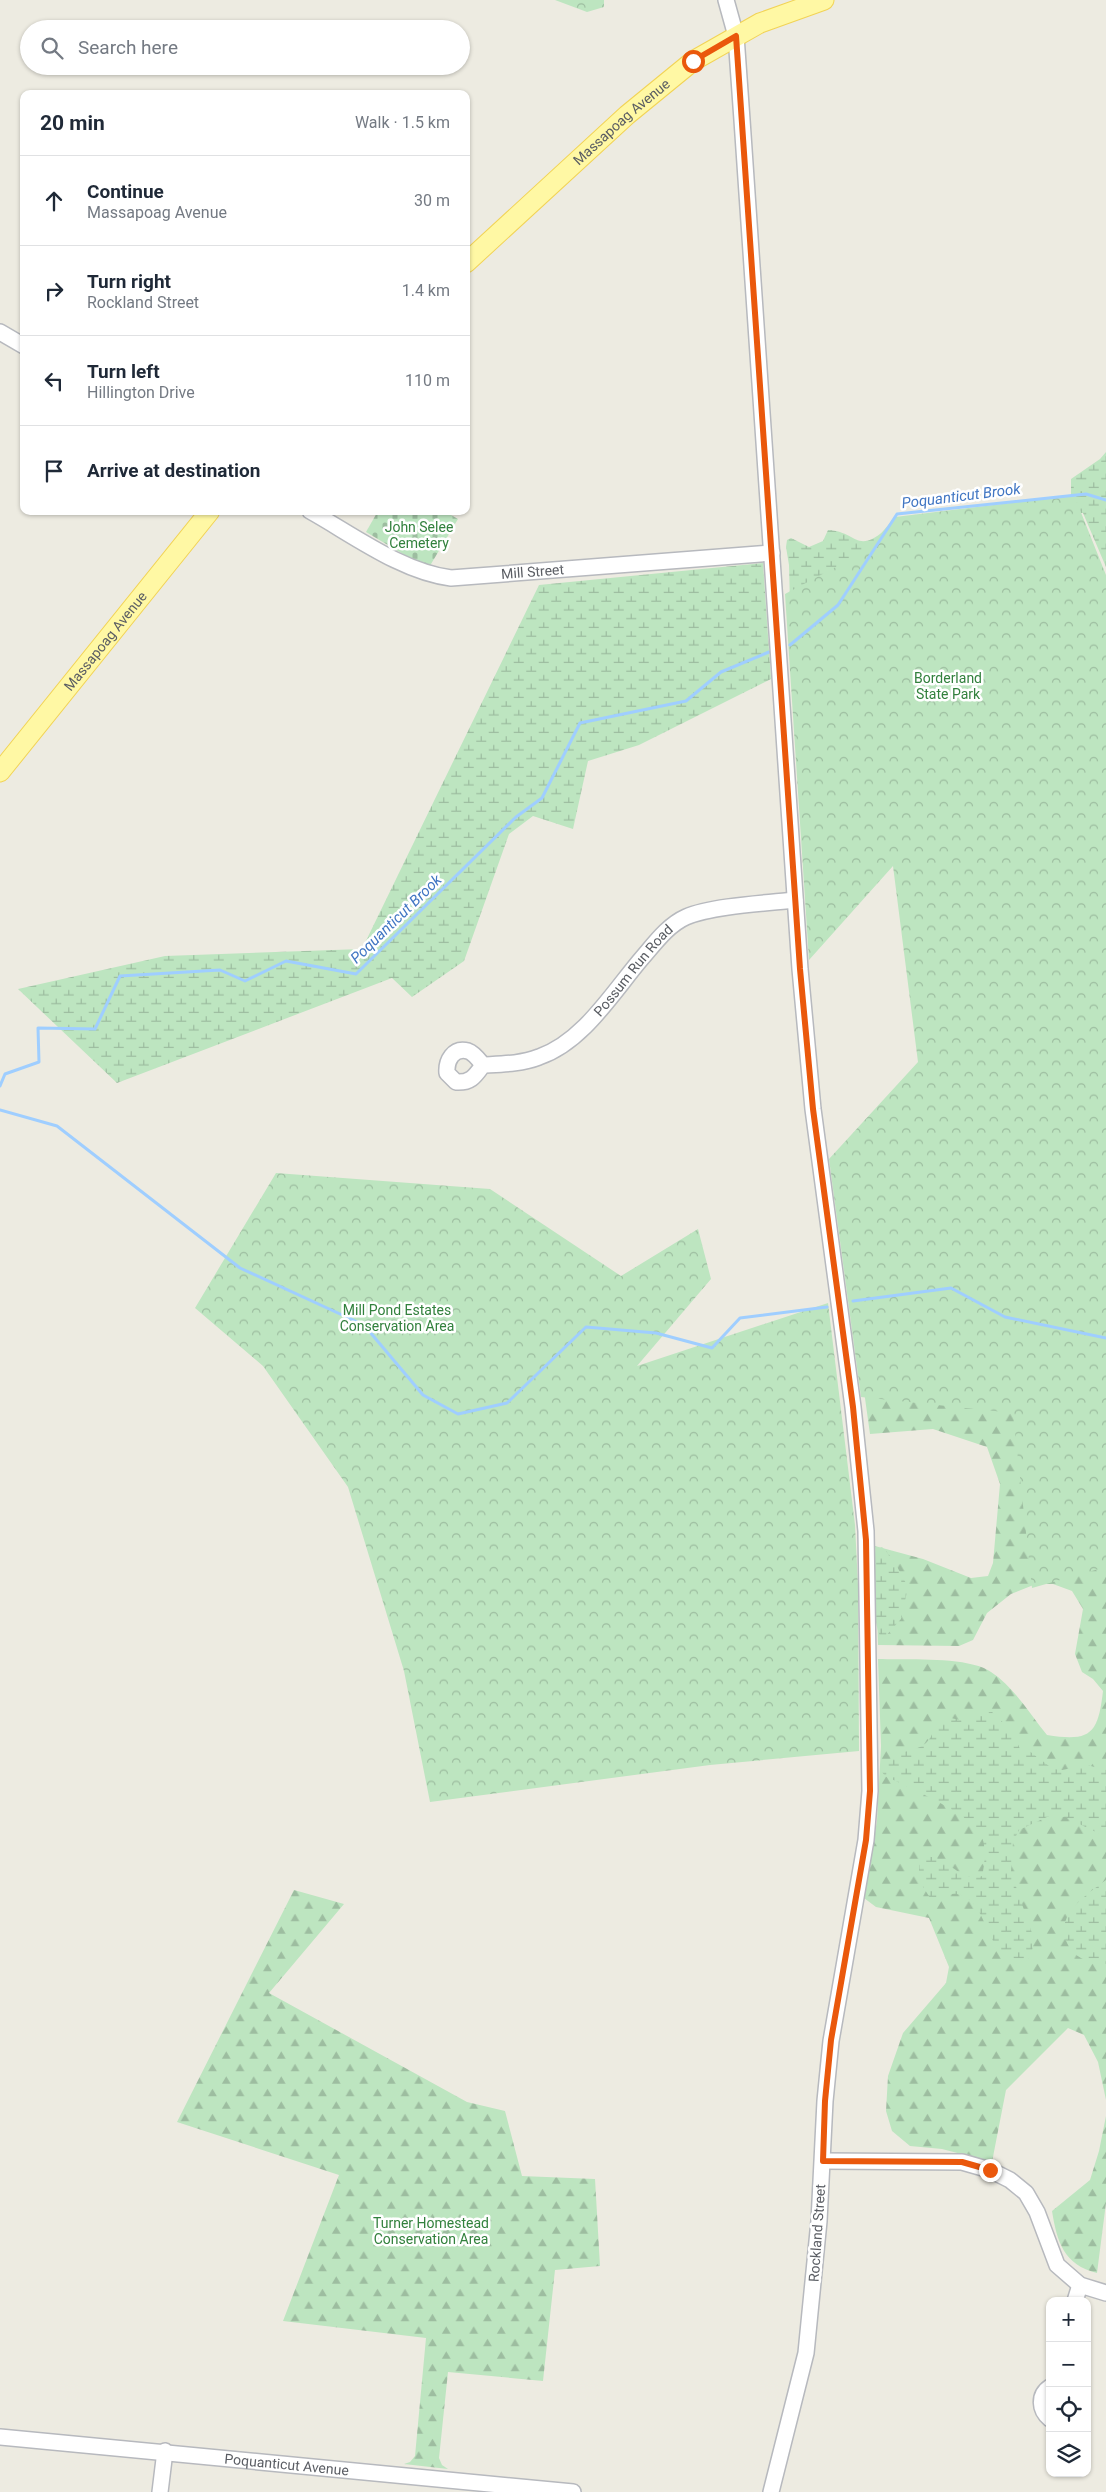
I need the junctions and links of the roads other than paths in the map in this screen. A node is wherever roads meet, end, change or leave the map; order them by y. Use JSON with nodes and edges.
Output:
{"nodes":[{"id":1,"x":726,"y":0,"type":"edge"},
{"id":2,"x":824,"y":0,"type":"edge"},
{"id":3,"x":736,"y":36,"type":"junction"},
{"id":4,"x":470,"y":259,"type":"edge"},
{"id":5,"x":0,"y":332,"type":"edge"},
{"id":6,"x":20,"y":344,"type":"edge"},
{"id":7,"x":207,"y":515,"type":"edge"},
{"id":8,"x":317,"y":515,"type":"edge"},
{"id":9,"x":772,"y":553,"type":"junction"},
{"id":10,"x":0,"y":772,"type":"edge"},
{"id":11,"x":795,"y":900,"type":"junction"},
{"id":12,"x":483,"y":1065,"type":"dead end"},
{"id":13,"x":823,"y":2161,"type":"junction"},
{"id":14,"x":1080,"y":2285,"type":"junction"},
{"id":15,"x":1106,"y":2293,"type":"edge"},
{"id":16,"x":1076,"y":2297,"type":"edge"},
{"id":17,"x":1046,"y":2390,"type":"edge"},
{"id":18,"x":1046,"y":2414,"type":"edge"},
{"id":19,"x":0,"y":2437,"type":"edge"},
{"id":20,"x":165,"y":2451,"type":"junction"},
{"id":21,"x":160,"y":2492,"type":"edge"},
{"id":22,"x":573,"y":2492,"type":"edge"},
{"id":23,"x":772,"y":2492,"type":"edge"}],
"edges":[{"from":1,"to":3,"type":"street","name":"Rockland Street"},
{"from":2,"to":3,"type":"main road","name":"Massapoag Avenue"},
{"from":3,"to":4,"type":"main road","name":"Massapoag Avenue"},
{"from":3,"to":9,"type":"street","name":"Rockland Street"},
{"from":5,"to":6,"type":"street"},
{"from":7,"to":10,"type":"main road","name":"Massapoag Avenue"},
{"from":8,"to":9,"type":"street","name":"Mill Street"},
{"from":9,"to":11,"type":"street","name":"Rockland Street"},
{"from":11,"to":12,"type":"street","name":"Possum Run Road"},
{"from":11,"to":13,"type":"street","name":"Rockland Street"},
{"from":13,"to":14,"type":"street"},
{"from":13,"to":23,"type":"street","name":"Rockland Street"},
{"from":14,"to":15,"type":"street"},
{"from":14,"to":16,"type":"street"},
{"from":17,"to":18,"type":"street"},
{"from":19,"to":20,"type":"street","name":"Poquanticut Avenue"},
{"from":20,"to":21,"type":"street"},
{"from":20,"to":22,"type":"street","name":"Poquanticut Avenue"}]}
